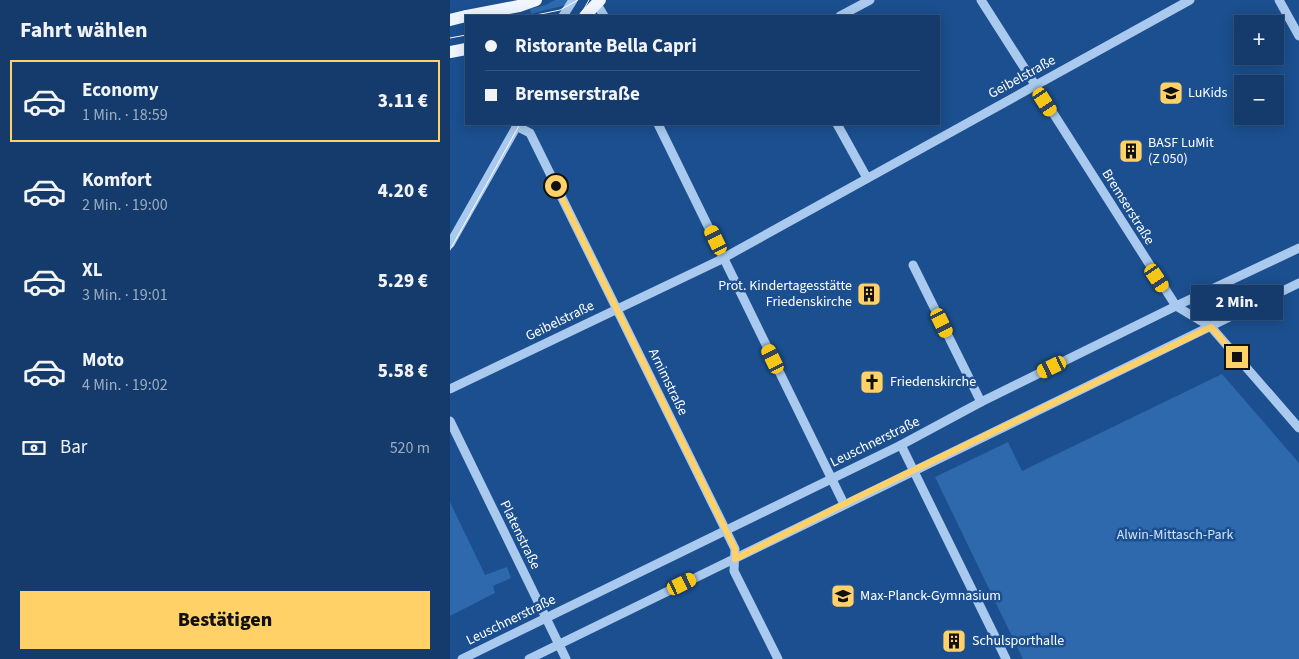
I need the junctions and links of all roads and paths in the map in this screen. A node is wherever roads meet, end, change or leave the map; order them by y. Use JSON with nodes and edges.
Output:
{"nodes":[{"id":1,"x":536,"y":0,"type":"edge"},
{"id":2,"x":573,"y":0,"type":"edge"},
{"id":3,"x":870,"y":0,"type":"edge"},
{"id":4,"x":981,"y":0,"type":"edge"},
{"id":5,"x":1190,"y":0,"type":"edge"},
{"id":6,"x":1279,"y":0,"type":"edge"},
{"id":7,"x":599,"y":2,"type":"edge"},
{"id":8,"x":472,"y":15,"type":"edge"},
{"id":9,"x":564,"y":15,"type":"edge"},
{"id":10,"x":587,"y":15,"type":"edge"},
{"id":11,"x":604,"y":15,"type":"edge"},
{"id":12,"x":842,"y":15,"type":"edge"},
{"id":13,"x":465,"y":16,"type":"edge"},
{"id":14,"x":450,"y":20,"type":"edge"},
{"id":15,"x":1299,"y":36,"type":"edge"},
{"id":16,"x":465,"y":49,"type":"edge"},
{"id":17,"x":450,"y":52,"type":"edge"},
{"id":18,"x":1035,"y":86,"type":"junction"},
{"id":19,"x":516,"y":125,"type":"edge"},
{"id":20,"x":518,"y":125,"type":"edge"},
{"id":21,"x":658,"y":125,"type":"edge"},
{"id":22,"x":838,"y":125,"type":"edge"},
{"id":23,"x":867,"y":178,"type":"junction"},
{"id":24,"x":450,"y":244,"type":"edge"},
{"id":25,"x":1299,"y":248,"type":"edge"},
{"id":26,"x":724,"y":257,"type":"junction"},
{"id":27,"x":913,"y":265,"type":"dead end"},
{"id":28,"x":1299,"y":284,"type":"edge"},
{"id":29,"x":1176,"y":306,"type":"junction"},
{"id":30,"x":616,"y":309,"type":"junction"},
{"id":31,"x":1211,"y":327,"type":"junction"},
{"id":32,"x":450,"y":389,"type":"edge"},
{"id":33,"x":981,"y":402,"type":"junction"},
{"id":34,"x":450,"y":421,"type":"edge"},
{"id":35,"x":1299,"y":428,"type":"edge"},
{"id":36,"x":901,"y":445,"type":"junction"},
{"id":37,"x":914,"y":470,"type":"junction"},
{"id":38,"x":831,"y":478,"type":"junction"},
{"id":39,"x":844,"y":504,"type":"junction"},
{"id":40,"x":726,"y":531,"type":"junction"},
{"id":41,"x":735,"y":559,"type":"junction"},
{"id":42,"x":546,"y":619,"type":"junction"},
{"id":43,"x":559,"y":644,"type":"junction"},
{"id":44,"x":462,"y":659,"type":"edge"},
{"id":45,"x":529,"y":659,"type":"edge"},
{"id":46,"x":566,"y":659,"type":"edge"},
{"id":47,"x":778,"y":659,"type":"edge"},
{"id":48,"x":1006,"y":659,"type":"edge"}],
"edges":[{"from":1,"to":8,"type":"main road"},
{"from":2,"to":9,"type":"street"},
{"from":3,"to":12,"type":"street"},
{"from":4,"to":18,"type":"street","name":"Bremserstraße"},
{"from":5,"to":18,"type":"street","name":"Geibelstraße"},
{"from":6,"to":15,"type":"street"},
{"from":7,"to":10,"type":"main road"},
{"from":7,"to":11,"type":"street"},
{"from":13,"to":14,"type":"main road"},
{"from":16,"to":17,"type":"main road"},
{"from":18,"to":23,"type":"street","name":"Geibelstraße"},
{"from":18,"to":29,"type":"street","name":"Bremserstraße"},
{"from":19,"to":24,"type":"street"},
{"from":20,"to":30,"type":"street","name":"Arnimstraße"},
{"from":21,"to":26,"type":"street"},
{"from":22,"to":23,"type":"street"},
{"from":23,"to":26,"type":"street","name":"Geibelstraße"},
{"from":25,"to":29,"type":"street","name":"Leuschnerstraße"},
{"from":26,"to":30,"type":"street","name":"Geibelstraße"},
{"from":26,"to":38,"type":"street"},
{"from":27,"to":33,"type":"street"},
{"from":28,"to":31,"type":"street"},
{"from":29,"to":31,"type":"street","name":"Bremserstraße"},
{"from":29,"to":33,"type":"street","name":"Leuschnerstraße"},
{"from":30,"to":32,"type":"street","name":"Geibelstraße"},
{"from":30,"to":40,"type":"street","name":"Arnimstraße"},
{"from":31,"to":35,"type":"street","name":"Bremserstraße"},
{"from":31,"to":37,"type":"street"},
{"from":33,"to":36,"type":"street","name":"Leuschnerstraße"},
{"from":34,"to":42,"type":"street","name":"Platenstraße"},
{"from":36,"to":37,"type":"street"},
{"from":36,"to":38,"type":"street","name":"Leuschnerstraße"},
{"from":37,"to":39,"type":"street"},
{"from":37,"to":48,"type":"street"},
{"from":38,"to":39,"type":"street"},
{"from":38,"to":40,"type":"street","name":"Leuschnerstraße"},
{"from":39,"to":41,"type":"street"},
{"from":40,"to":41,"type":"street","name":"Arnimstraße"},
{"from":40,"to":42,"type":"street","name":"Leuschnerstraße"},
{"from":41,"to":43,"type":"street"},
{"from":41,"to":47,"type":"street","name":"Arnimstraße"},
{"from":42,"to":43,"type":"street","name":"Platenstraße"},
{"from":42,"to":44,"type":"street","name":"Leuschnerstraße"},
{"from":43,"to":45,"type":"street"},
{"from":43,"to":46,"type":"street","name":"Platenstraße"}]}
